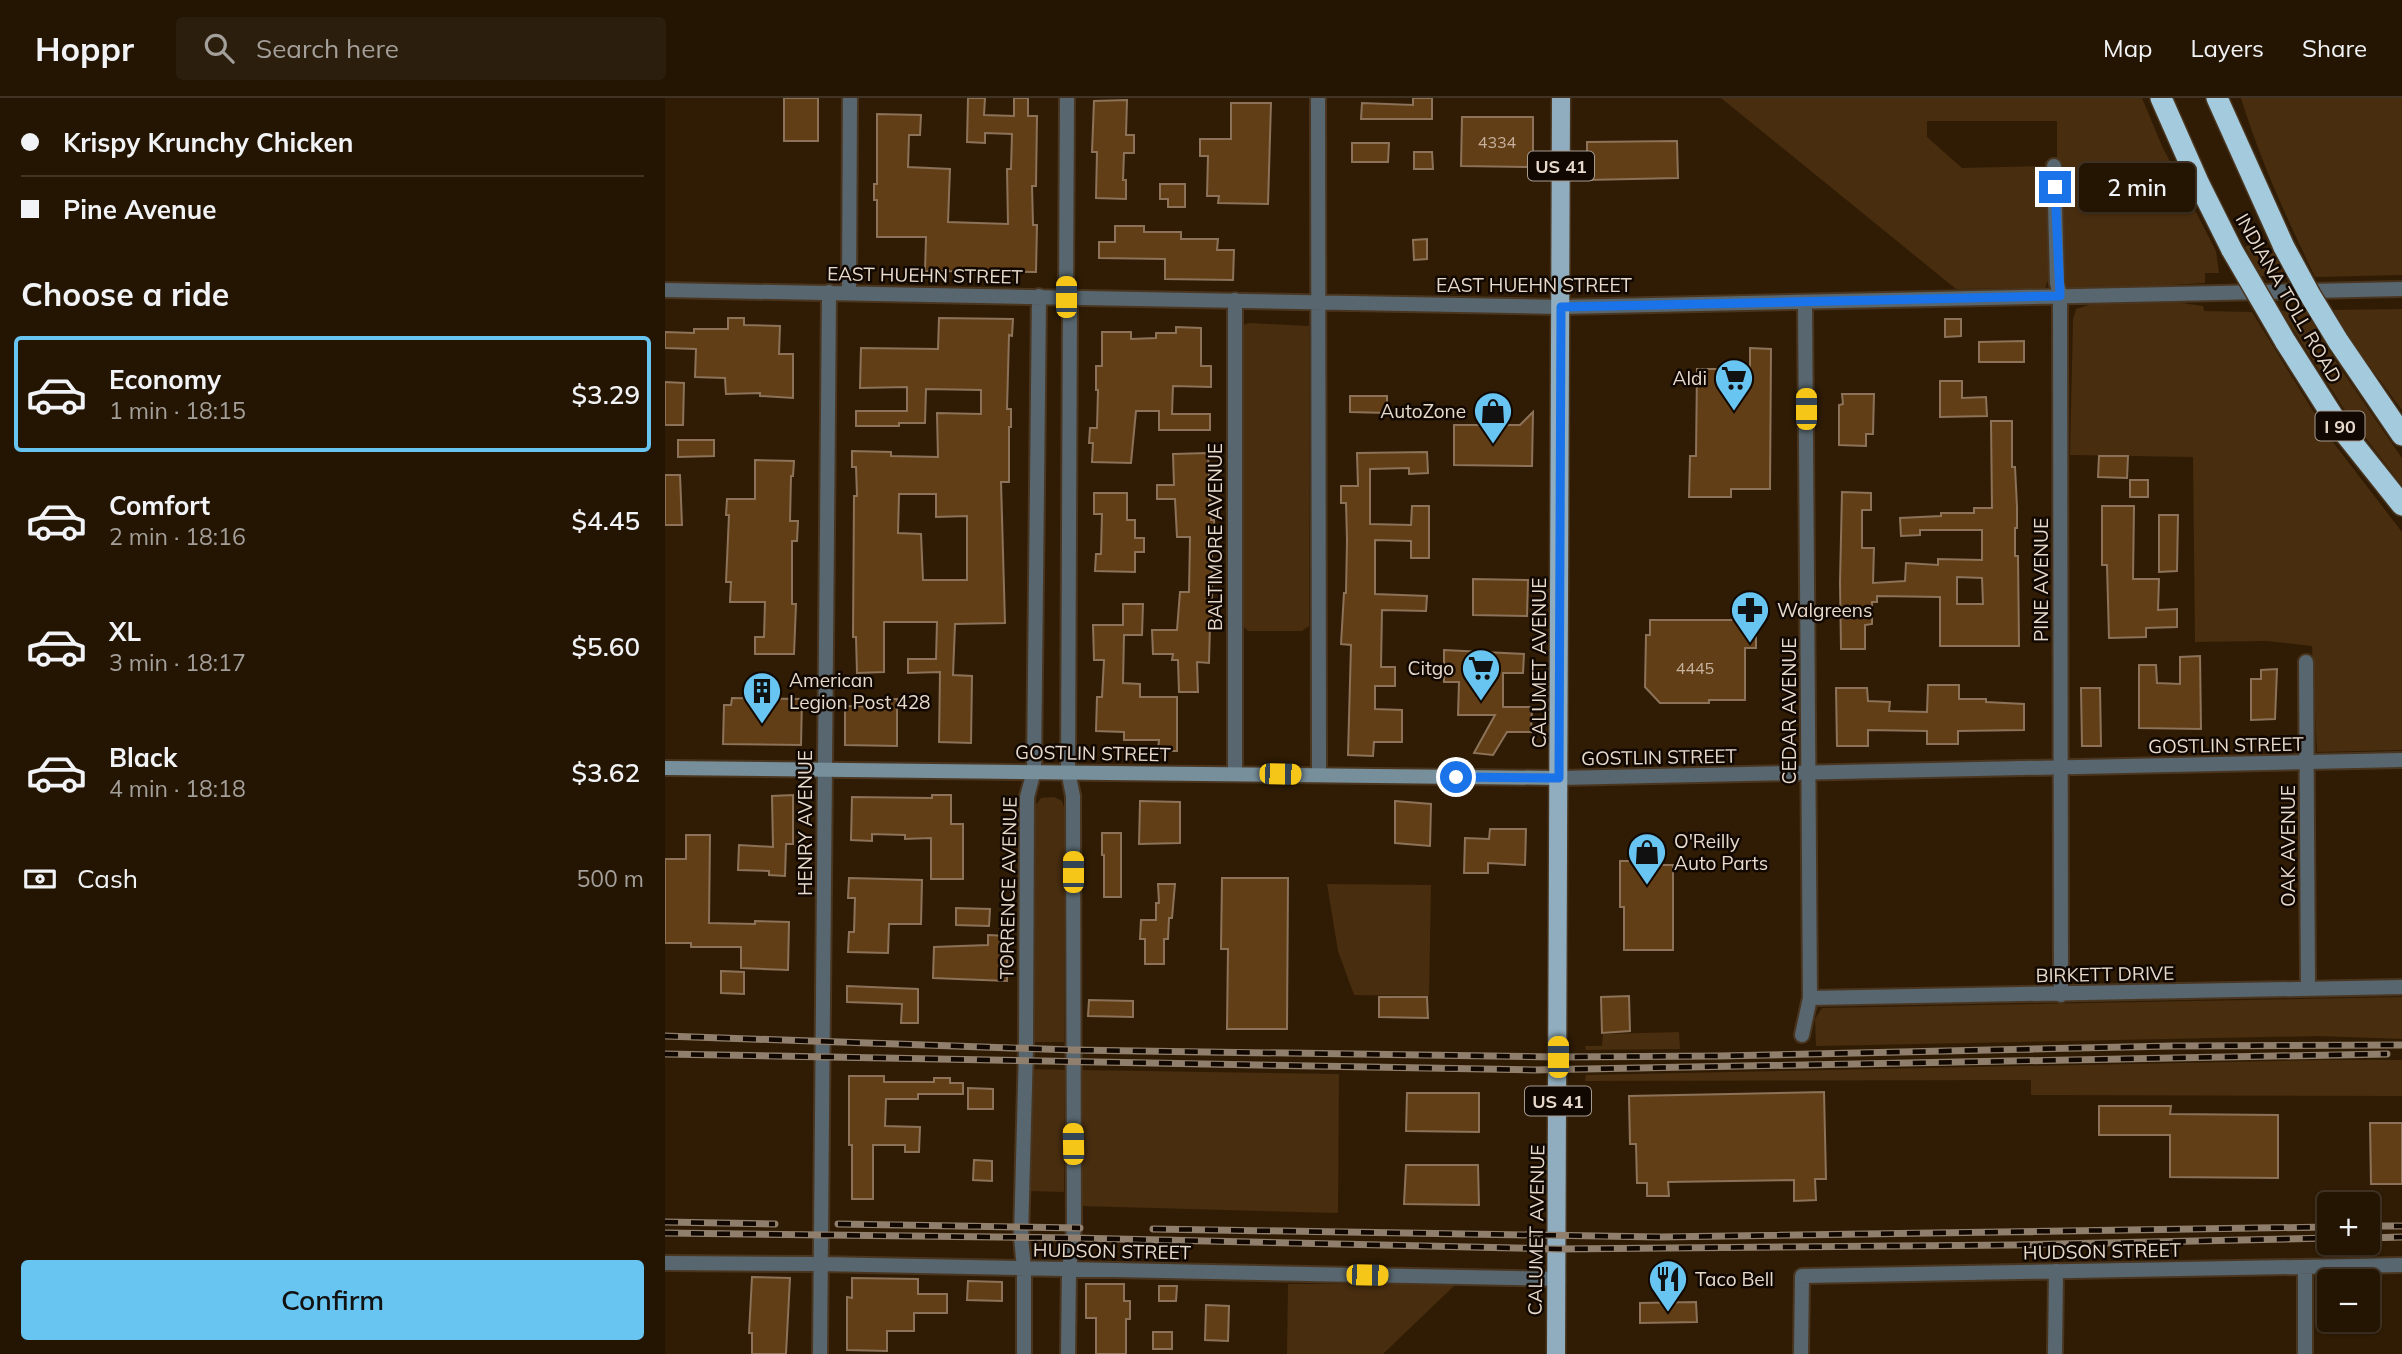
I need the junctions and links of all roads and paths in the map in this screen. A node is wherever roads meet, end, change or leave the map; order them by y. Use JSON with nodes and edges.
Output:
{"nodes":[{"id":1,"x":850,"y":98,"type":"edge"},
{"id":2,"x":1067,"y":98,"type":"edge"},
{"id":3,"x":1318,"y":98,"type":"edge"},
{"id":4,"x":1561,"y":98,"type":"edge"},
{"id":5,"x":2161,"y":98,"type":"edge"},
{"id":6,"x":2217,"y":98,"type":"edge"},
{"id":7,"x":2054,"y":166,"type":"dead end"},
{"id":8,"x":2402,"y":289,"type":"edge"},
{"id":9,"x":665,"y":290,"type":"edge"},
{"id":10,"x":829,"y":292,"type":"junction"},
{"id":11,"x":849,"y":293,"type":"junction"},
{"id":12,"x":1039,"y":296,"type":"junction"},
{"id":13,"x":2060,"y":296,"type":"junction"},
{"id":14,"x":1068,"y":297,"type":"junction"},
{"id":15,"x":1235,"y":300,"type":"junction"},
{"id":16,"x":1318,"y":302,"type":"junction"},
{"id":17,"x":1805,"y":302,"type":"junction"},
{"id":18,"x":1561,"y":307,"type":"junction"},
{"id":19,"x":2402,"y":435,"type":"edge"},
{"id":20,"x":2402,"y":505,"type":"edge"},
{"id":21,"x":2306,"y":662,"type":"dead end"},
{"id":22,"x":2402,"y":760,"type":"edge"},
{"id":23,"x":2306,"y":762,"type":"junction"},
{"id":24,"x":665,"y":768,"type":"edge"},
{"id":25,"x":2061,"y":768,"type":"junction"},
{"id":26,"x":824,"y":770,"type":"junction"},
{"id":27,"x":1034,"y":771,"type":"junction"},
{"id":28,"x":1068,"y":771,"type":"junction"},
{"id":29,"x":1808,"y":773,"type":"junction"},
{"id":30,"x":1235,"y":774,"type":"junction"},
{"id":31,"x":1319,"y":775,"type":"junction"},
{"id":32,"x":1559,"y":778,"type":"junction"},
{"id":33,"x":2402,"y":987,"type":"edge"},
{"id":34,"x":2308,"y":988,"type":"junction"},
{"id":35,"x":2061,"y":995,"type":"junction"},
{"id":36,"x":1810,"y":998,"type":"junction"},
{"id":37,"x":1802,"y":1035,"type":"dead end"},
{"id":38,"x":665,"y":1263,"type":"edge"},
{"id":39,"x":820,"y":1264,"type":"junction"},
{"id":40,"x":2402,"y":1265,"type":"edge"},
{"id":41,"x":2305,"y":1267,"type":"junction"},
{"id":42,"x":1024,"y":1268,"type":"junction"},
{"id":43,"x":1069,"y":1269,"type":"junction"},
{"id":44,"x":2056,"y":1271,"type":"junction"},
{"id":45,"x":1557,"y":1279,"type":"junction"},
{"id":46,"x":820,"y":1354,"type":"edge"},
{"id":47,"x":1024,"y":1354,"type":"edge"},
{"id":48,"x":1068,"y":1354,"type":"edge"},
{"id":49,"x":1556,"y":1354,"type":"edge"},
{"id":50,"x":1801,"y":1354,"type":"edge"},
{"id":51,"x":2055,"y":1354,"type":"edge"},
{"id":52,"x":2305,"y":1354,"type":"edge"}],
"edges":[{"from":1,"to":11,"type":"street"},
{"from":2,"to":14,"type":"street"},
{"from":3,"to":16,"type":"street"},
{"from":4,"to":18,"type":"main road","name":"CALUMET AVENUE","number":"US 41"},
{"from":5,"to":20,"type":"highway","name":"INDIANA TOLL ROAD","number":"I 90","bridge":true},
{"from":6,"to":19,"type":"highway","name":"INDIANA TOLL ROAD","number":"I 90","bridge":true},
{"from":7,"to":13,"type":"street","name":"PINE AVENUE"},
{"from":8,"to":13,"type":"street","name":"EAST HUEHN STREET"},
{"from":9,"to":10,"type":"street","name":"EAST HUEHN STREET"},
{"from":10,"to":11,"type":"street","name":"EAST HUEHN STREET"},
{"from":10,"to":26,"type":"street","name":"HENRY AVENUE"},
{"from":11,"to":12,"type":"street","name":"EAST HUEHN STREET"},
{"from":12,"to":14,"type":"street","name":"EAST HUEHN STREET"},
{"from":12,"to":27,"type":"street","name":"TORRENCE AVENUE"},
{"from":13,"to":17,"type":"street","name":"EAST HUEHN STREET"},
{"from":13,"to":25,"type":"street","name":"PINE AVENUE"},
{"from":14,"to":15,"type":"street","name":"EAST HUEHN STREET"},
{"from":14,"to":28,"type":"street"},
{"from":15,"to":16,"type":"street","name":"EAST HUEHN STREET"},
{"from":15,"to":30,"type":"street","name":"BALTIMORE AVENUE"},
{"from":16,"to":18,"type":"street","name":"EAST HUEHN STREET"},
{"from":16,"to":31,"type":"street"},
{"from":17,"to":18,"type":"street","name":"EAST HUEHN STREET"},
{"from":17,"to":29,"type":"street","name":"CEDAR AVENUE"},
{"from":18,"to":32,"type":"main road","name":"CALUMET AVENUE","number":"US 41"},
{"from":21,"to":23,"type":"street","name":"OAK AVENUE"},
{"from":22,"to":23,"type":"street","name":"GOSTLIN STREET"},
{"from":23,"to":25,"type":"street","name":"GOSTLIN STREET"},
{"from":23,"to":34,"type":"street","name":"OAK AVENUE"},
{"from":24,"to":26,"type":"main road","name":"GOSTLIN STREET"},
{"from":25,"to":29,"type":"street","name":"GOSTLIN STREET"},
{"from":25,"to":35,"type":"street","name":"PINE AVENUE"},
{"from":26,"to":27,"type":"main road","name":"GOSTLIN STREET"},
{"from":26,"to":39,"type":"street","name":"HENRY AVENUE"},
{"from":27,"to":28,"type":"main road","name":"GOSTLIN STREET"},
{"from":27,"to":42,"type":"street","name":"TORRENCE AVENUE"},
{"from":28,"to":30,"type":"main road","name":"GOSTLIN STREET"},
{"from":28,"to":43,"type":"street"},
{"from":29,"to":32,"type":"street","name":"GOSTLIN STREET"},
{"from":29,"to":36,"type":"street","name":"CEDAR AVENUE"},
{"from":30,"to":31,"type":"main road","name":"GOSTLIN STREET"},
{"from":31,"to":32,"type":"main road","name":"GOSTLIN STREET"},
{"from":32,"to":45,"type":"main road","name":"CALUMET AVENUE","number":"US 41"},
{"from":33,"to":34,"type":"street","name":"BIRKETT DRIVE"},
{"from":34,"to":35,"type":"street","name":"BIRKETT DRIVE"},
{"from":35,"to":36,"type":"street","name":"BIRKETT DRIVE"},
{"from":36,"to":37,"type":"street","name":"CEDAR AVENUE"},
{"from":38,"to":39,"type":"street","name":"HUDSON STREET"},
{"from":39,"to":42,"type":"street","name":"HUDSON STREET"},
{"from":39,"to":46,"type":"street","name":"HENRY AVENUE"},
{"from":40,"to":41,"type":"street","name":"HUDSON STREET"},
{"from":41,"to":44,"type":"street","name":"HUDSON STREET"},
{"from":41,"to":52,"type":"street"},
{"from":42,"to":43,"type":"street","name":"HUDSON STREET"},
{"from":42,"to":47,"type":"street","name":"TORRENCE AVENUE"},
{"from":43,"to":45,"type":"street","name":"HUDSON STREET"},
{"from":43,"to":48,"type":"street"},
{"from":44,"to":50,"type":"street","name":"HUDSON STREET"},
{"from":44,"to":51,"type":"street"},
{"from":45,"to":49,"type":"main road","name":"CALUMET AVENUE","number":"US 41"}]}
